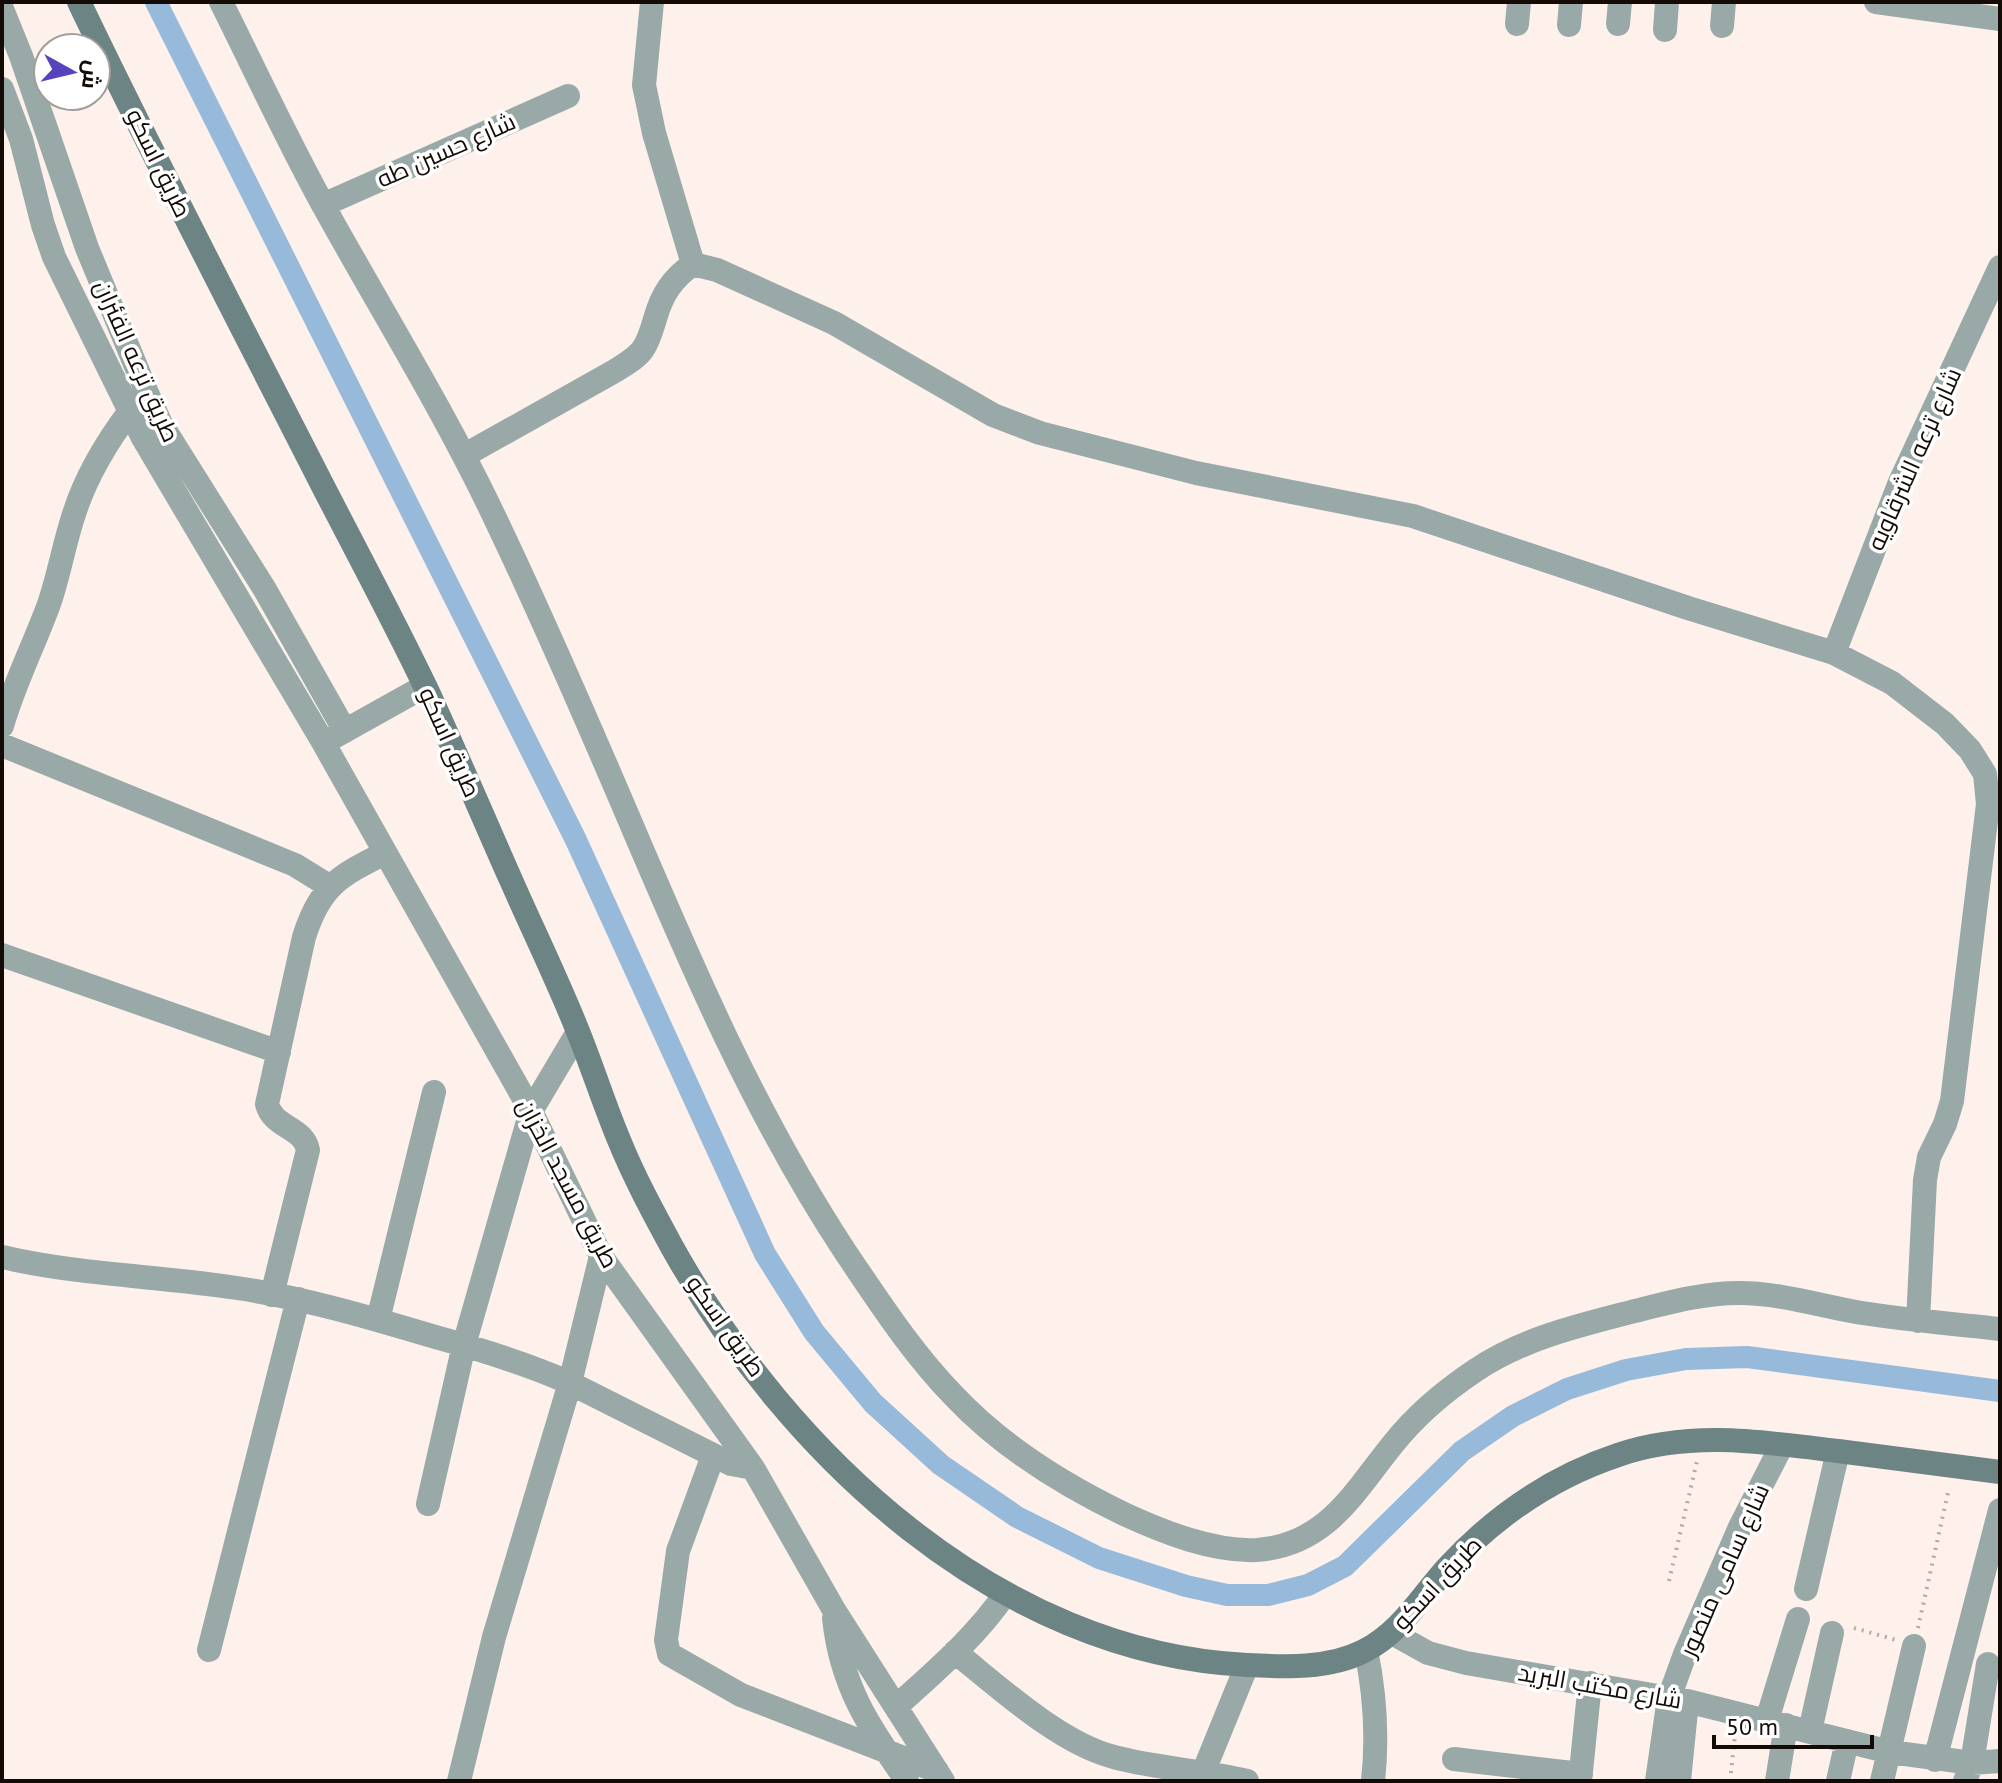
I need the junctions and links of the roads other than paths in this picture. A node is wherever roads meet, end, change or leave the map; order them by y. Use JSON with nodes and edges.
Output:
{"nodes":[{"id":1,"x":79,"y":2,"type":"edge"},
{"id":2,"x":221,"y":2,"type":"edge"},
{"id":3,"x":652,"y":2,"type":"edge"},
{"id":4,"x":1667,"y":2,"type":"edge"},
{"id":5,"x":1876,"y":2,"type":"edge"},
{"id":6,"x":2,"y":9,"type":"edge"},
{"id":7,"x":2000,"y":19,"type":"edge"},
{"id":8,"x":1665,"y":30,"type":"dead end"},
{"id":9,"x":2,"y":89,"type":"edge"},
{"id":10,"x":568,"y":96,"type":"dead end"},
{"id":11,"x":323,"y":205,"type":"junction"},
{"id":12,"x":693,"y":264,"type":"junction"},
{"id":13,"x":2000,"y":267,"type":"edge"},
{"id":14,"x":130,"y":411,"type":"junction"},
{"id":15,"x":465,"y":455,"type":"junction"},
{"id":16,"x":1834,"y":653,"type":"junction"},
{"id":17,"x":425,"y":686,"type":"junction"},
{"id":18,"x":2,"y":726,"type":"edge"},
{"id":19,"x":334,"y":737,"type":"junction"},
{"id":20,"x":2,"y":745,"type":"edge"},
{"id":21,"x":385,"y":853,"type":"junction"},
{"id":22,"x":329,"y":886,"type":"junction"},
{"id":23,"x":2,"y":955,"type":"edge"},
{"id":24,"x":578,"y":1032,"type":"junction"},
{"id":25,"x":279,"y":1052,"type":"junction"},
{"id":26,"x":434,"y":1092,"type":"dead end"},
{"id":27,"x":531,"y":1111,"type":"junction"},
{"id":28,"x":601,"y":1256,"type":"junction"},
{"id":29,"x":2,"y":1257,"type":"edge"},
{"id":30,"x":272,"y":1295,"type":"junction"},
{"id":31,"x":298,"y":1299,"type":"junction"},
{"id":32,"x":378,"y":1320,"type":"junction"},
{"id":33,"x":1918,"y":1321,"type":"junction"},
{"id":34,"x":2000,"y":1329,"type":"edge"},
{"id":35,"x":464,"y":1345,"type":"junction"},
{"id":36,"x":570,"y":1383,"type":"junction"},
{"id":37,"x":1782,"y":1445,"type":"junction"},
{"id":38,"x":1838,"y":1451,"type":"junction"},
{"id":39,"x":713,"y":1456,"type":"junction"},
{"id":40,"x":753,"y":1468,"type":"junction"},
{"id":41,"x":2000,"y":1472,"type":"edge"},
{"id":42,"x":428,"y":1504,"type":"dead end"},
{"id":43,"x":2000,"y":1510,"type":"edge"},
{"id":44,"x":1806,"y":1589,"type":"dead end"},
{"id":45,"x":1005,"y":1594,"type":"junction"},
{"id":46,"x":834,"y":1610,"type":"junction"},
{"id":47,"x":1798,"y":1619,"type":"dead end"},
{"id":48,"x":1392,"y":1633,"type":"junction"},
{"id":49,"x":1832,"y":1633,"type":"road end"},
{"id":50,"x":1914,"y":1646,"type":"road end"},
{"id":51,"x":209,"y":1650,"type":"dead end"},
{"id":52,"x":1366,"y":1650,"type":"junction"},
{"id":53,"x":955,"y":1652,"type":"junction"},
{"id":54,"x":1988,"y":1664,"type":"dead end"},
{"id":55,"x":1247,"y":1665,"type":"junction"},
{"id":56,"x":1590,"y":1683,"type":"junction"},
{"id":57,"x":1678,"y":1700,"type":"junction"},
{"id":58,"x":896,"y":1707,"type":"junction"},
{"id":59,"x":1776,"y":1723,"type":"junction"},
{"id":60,"x":1810,"y":1731,"type":"junction"},
{"id":61,"x":1847,"y":1741,"type":"junction"},
{"id":62,"x":887,"y":1752,"type":"junction"},
{"id":63,"x":1890,"y":1752,"type":"junction"},
{"id":64,"x":1454,"y":1759,"type":"dead end"},
{"id":65,"x":1935,"y":1760,"type":"junction"},
{"id":66,"x":2000,"y":1761,"type":"edge"},
{"id":67,"x":1969,"y":1772,"type":"edge"},
{"id":68,"x":1203,"y":1773,"type":"junction"},
{"id":69,"x":940,"y":1776,"type":"edge"},
{"id":70,"x":1580,"y":1778,"type":"edge"},
{"id":71,"x":459,"y":1781,"type":"edge"},
{"id":72,"x":907,"y":1781,"type":"edge"},
{"id":73,"x":1247,"y":1781,"type":"edge"},
{"id":74,"x":1373,"y":1781,"type":"edge"},
{"id":75,"x":1657,"y":1781,"type":"edge"},
{"id":76,"x":1679,"y":1781,"type":"edge"},
{"id":77,"x":1777,"y":1781,"type":"edge"},
{"id":78,"x":1838,"y":1781,"type":"edge"},
{"id":79,"x":1882,"y":1781,"type":"edge"}],
"edges":[{"from":1,"to":17,"type":"street","name":"طريق اسكو"},
{"from":2,"to":11,"type":"street"},
{"from":3,"to":12,"type":"street"},
{"from":4,"to":8,"type":"street"},
{"from":5,"to":7,"type":"street"},
{"from":6,"to":19,"type":"street","name":"طريق ترعه الفئران"},
{"from":9,"to":14,"type":"street","name":"طريق ترعه الفئران"},
{"from":10,"to":11,"type":"street","name":"شارع حسين طه"},
{"from":11,"to":15,"type":"street"},
{"from":12,"to":15,"type":"street"},
{"from":12,"to":16,"type":"street"},
{"from":13,"to":16,"type":"street","name":"شارع ترعه الشرقاويه"},
{"from":14,"to":18,"type":"street"},
{"from":14,"to":19,"type":"street","name":"طريق ترعه الفئران"},
{"from":15,"to":33,"type":"street"},
{"from":16,"to":33,"type":"street"},
{"from":17,"to":19,"type":"street"},
{"from":17,"to":24,"type":"street","name":"طريق اسكو"},
{"from":19,"to":21,"type":"street","name":"طريق مسجد الخزان"},
{"from":20,"to":22,"type":"street"},
{"from":21,"to":22,"type":"street"},
{"from":21,"to":27,"type":"street","name":"طريق مسجد الخزان"},
{"from":22,"to":25,"type":"street"},
{"from":23,"to":25,"type":"street"},
{"from":24,"to":27,"type":"street"},
{"from":24,"to":45,"type":"street","name":"طريق اسكو"},
{"from":25,"to":30,"type":"street"},
{"from":26,"to":32,"type":"street"},
{"from":27,"to":28,"type":"street","name":"طريق مسجد الخزان"},
{"from":27,"to":35,"type":"street"},
{"from":28,"to":36,"type":"street"},
{"from":28,"to":40,"type":"street","name":"طريق مسجد الخزان"},
{"from":29,"to":30,"type":"street"},
{"from":30,"to":31,"type":"street"},
{"from":31,"to":32,"type":"street"},
{"from":31,"to":51,"type":"street"},
{"from":32,"to":35,"type":"street"},
{"from":33,"to":34,"type":"street"},
{"from":35,"to":36,"type":"street"},
{"from":35,"to":42,"type":"street"},
{"from":36,"to":39,"type":"street"},
{"from":36,"to":71,"type":"street"},
{"from":37,"to":38,"type":"street","name":"طريق اسكو"},
{"from":37,"to":48,"type":"street","name":"طريق اسكو"},
{"from":37,"to":57,"type":"street","name":"شارع سامى منصور"},
{"from":38,"to":41,"type":"street","name":"طريق اسكو"},
{"from":38,"to":44,"type":"street"},
{"from":39,"to":40,"type":"street"},
{"from":39,"to":62,"type":"street"},
{"from":40,"to":46,"type":"street","name":"طريق مسجد الخزان"},
{"from":43,"to":65,"type":"street"},
{"from":45,"to":53,"type":"street"},
{"from":45,"to":55,"type":"street","name":"طريق اسكو"},
{"from":46,"to":58,"type":"street","name":"طريق مسجد الخزان"},
{"from":46,"to":62,"type":"street","name":"طريق مسجد الخزان"},
{"from":47,"to":59,"type":"street"},
{"from":48,"to":52,"type":"street","name":"طريق اسكو"},
{"from":48,"to":56,"type":"street","name":"شارع مكتب البريد"},
{"from":49,"to":60,"type":"street"},
{"from":50,"to":63,"type":"street"},
{"from":52,"to":55,"type":"street","name":"طريق اسكو"},
{"from":52,"to":74,"type":"street"},
{"from":53,"to":58,"type":"street"},
{"from":53,"to":68,"type":"street"},
{"from":54,"to":67,"type":"street"},
{"from":55,"to":68,"type":"street"},
{"from":56,"to":57,"type":"street","name":"شارع مكتب البريد"},
{"from":56,"to":70,"type":"street"},
{"from":57,"to":59,"type":"street","name":"شارع مكتب البريد"},
{"from":57,"to":75,"type":"street"},
{"from":57,"to":76,"type":"street"},
{"from":58,"to":69,"type":"street","name":"طريق مسجد الخزان"},
{"from":59,"to":60,"type":"street","name":"شارع مكتب البريد"},
{"from":59,"to":77,"type":"street"},
{"from":60,"to":61,"type":"street","name":"شارع مكتب البريد"},
{"from":61,"to":63,"type":"street","name":"شارع مكتب البريد"},
{"from":61,"to":78,"type":"street"},
{"from":62,"to":69,"type":"street"},
{"from":62,"to":72,"type":"street","name":"طريق مسجد الخزان"},
{"from":63,"to":65,"type":"street","name":"شارع مكتب البريد"},
{"from":63,"to":79,"type":"street"},
{"from":64,"to":70,"type":"street"},
{"from":65,"to":67,"type":"street","name":"شارع مكتب البريد"},
{"from":66,"to":67,"type":"street","name":"شارع مكتب البريد"},
{"from":68,"to":73,"type":"street"}]}
